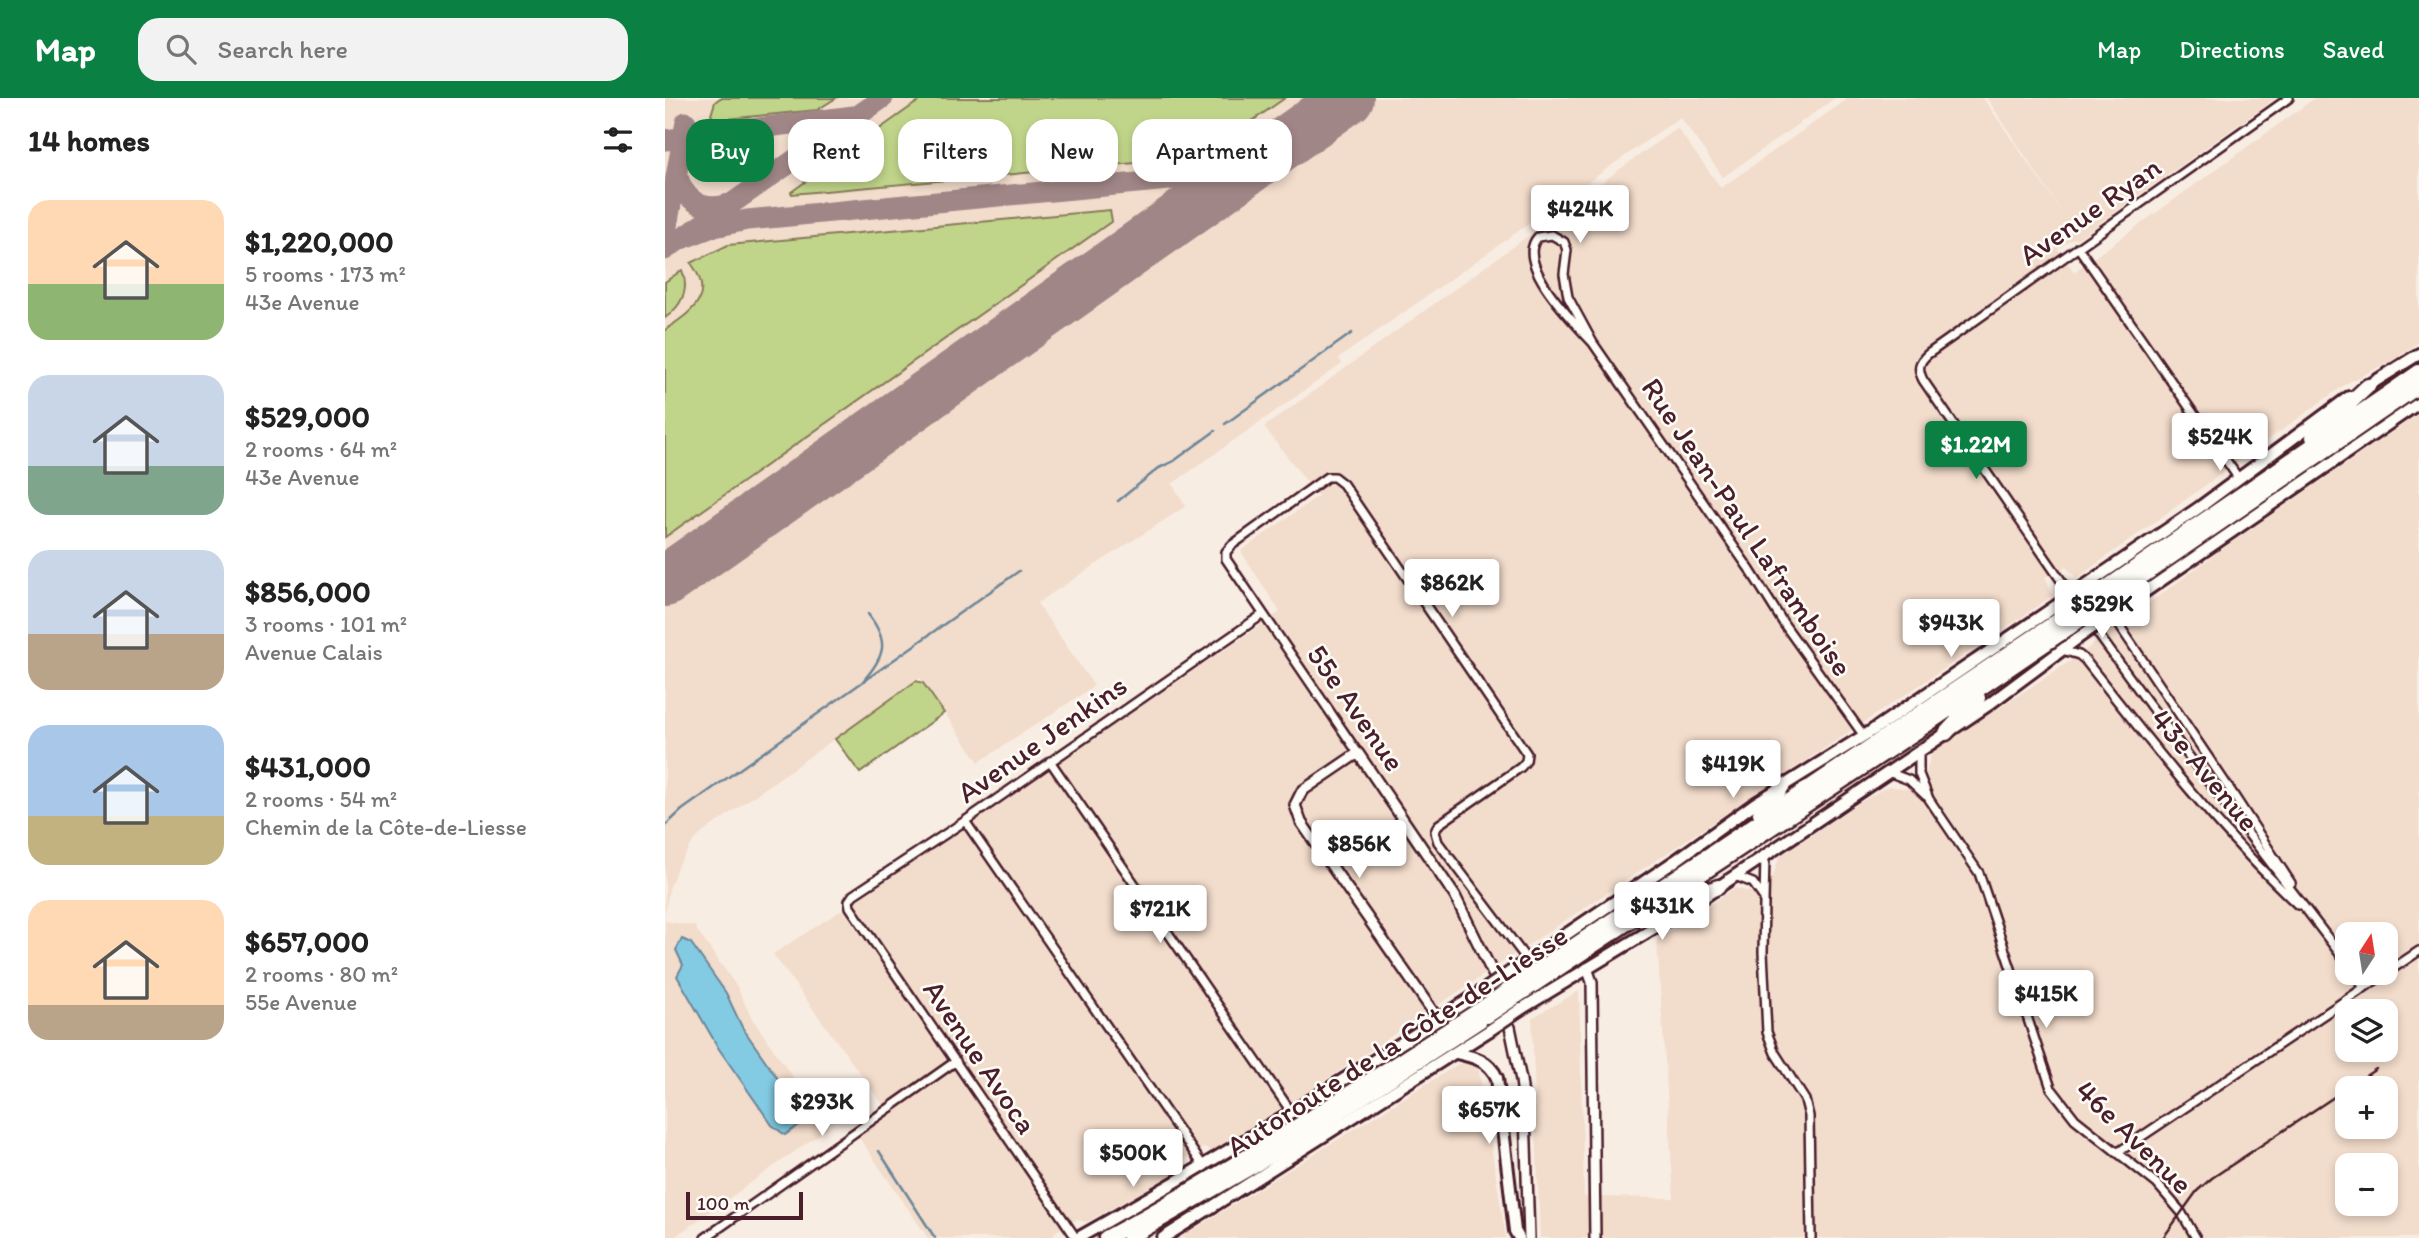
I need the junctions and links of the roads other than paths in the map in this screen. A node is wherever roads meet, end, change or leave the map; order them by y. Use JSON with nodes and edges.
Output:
{"nodes":[{"id":1,"x":2289,"y":98,"type":"edge"},
{"id":2,"x":2078,"y":247,"type":"junction"},
{"id":3,"x":1593,"y":343,"type":"junction"},
{"id":4,"x":2419,"y":354,"type":"edge"},
{"id":5,"x":2419,"y":372,"type":"edge"},
{"id":6,"x":2368,"y":386,"type":"junction"},
{"id":7,"x":2419,"y":386,"type":"edge"},
{"id":8,"x":2419,"y":403,"type":"edge"},
{"id":9,"x":2279,"y":470,"type":"junction"},
{"id":10,"x":2239,"y":479,"type":"junction"},
{"id":11,"x":2067,"y":589,"type":"dead end"},
{"id":12,"x":2097,"y":601,"type":"junction"},
{"id":13,"x":2120,"y":608,"type":"junction"},
{"id":14,"x":1262,"y":615,"type":"junction"},
{"id":15,"x":2067,"y":622,"type":"junction"},
{"id":16,"x":2098,"y":634,"type":"dead end"},
{"id":17,"x":2062,"y":650,"type":"junction"},
{"id":18,"x":2020,"y":661,"type":"junction"},
{"id":19,"x":1946,"y":733,"type":"junction"},
{"id":20,"x":1864,"y":736,"type":"junction"},
{"id":21,"x":1919,"y":751,"type":"junction"},
{"id":22,"x":1358,"y":753,"type":"junction"},
{"id":23,"x":1050,"y":761,"type":"junction"},
{"id":24,"x":1888,"y":772,"type":"junction"},
{"id":25,"x":1783,"y":785,"type":"junction"},
{"id":26,"x":1929,"y":799,"type":"junction"},
{"id":27,"x":965,"y":821,"type":"junction"},
{"id":28,"x":1720,"y":848,"type":"junction"},
{"id":29,"x":1765,"y":855,"type":"junction"},
{"id":30,"x":1735,"y":876,"type":"junction"},
{"id":31,"x":1718,"y":887,"type":"junction"},
{"id":32,"x":1763,"y":897,"type":"junction"},
{"id":33,"x":849,"y":901,"type":"joint"},
{"id":34,"x":2316,"y":922,"type":"junction"},
{"id":35,"x":1624,"y":925,"type":"junction"},
{"id":36,"x":2335,"y":947,"type":"edge"},
{"id":37,"x":2419,"y":951,"type":"edge"},
{"id":38,"x":1528,"y":961,"type":"junction"},
{"id":39,"x":1587,"y":968,"type":"junction"},
{"id":40,"x":1493,"y":974,"type":"dead end"},
{"id":41,"x":2362,"y":985,"type":"edge"},
{"id":42,"x":2364,"y":988,"type":"junction"},
{"id":43,"x":1515,"y":991,"type":"junction"},
{"id":44,"x":1486,"y":1011,"type":"junction"},
{"id":45,"x":1438,"y":1019,"type":"junction"},
{"id":46,"x":1510,"y":1027,"type":"dead end"},
{"id":47,"x":1456,"y":1053,"type":"junction"},
{"id":48,"x":956,"y":1061,"type":"junction"},
{"id":49,"x":1292,"y":1113,"type":"junction"},
{"id":50,"x":2116,"y":1153,"type":"junction"},
{"id":51,"x":1204,"y":1167,"type":"junction"},
{"id":52,"x":1157,"y":1223,"type":"junction"},
{"id":53,"x":705,"y":1238,"type":"edge"},
{"id":54,"x":1077,"y":1238,"type":"edge"},
{"id":55,"x":1106,"y":1238,"type":"edge"},
{"id":56,"x":1129,"y":1238,"type":"edge"},
{"id":57,"x":1137,"y":1238,"type":"edge"},
{"id":58,"x":1163,"y":1238,"type":"edge"},
{"id":59,"x":1519,"y":1238,"type":"edge"},
{"id":60,"x":1529,"y":1238,"type":"edge"},
{"id":61,"x":1595,"y":1238,"type":"edge"},
{"id":62,"x":1811,"y":1238,"type":"edge"},
{"id":63,"x":2196,"y":1238,"type":"edge"}],
"edges":[{"from":1,"to":2,"type":"street","name":"Avenue Ryan"},
{"from":2,"to":10,"type":"street"},
{"from":2,"to":11,"type":"street","name":"Avenue Ryan"},
{"from":3,"to":3,"type":"street","name":"Rue Jean-Paul Laframboise"},
{"from":3,"to":20,"type":"street","name":"Rue Jean-Paul Laframboise"},
{"from":4,"to":6,"type":"main road"},
{"from":5,"to":9,"type":"highway","name":"Autoroute de la Côte-de-Liesse"},
{"from":6,"to":9,"type":"highway"},
{"from":6,"to":10,"type":"main road"},
{"from":7,"to":12,"type":"highway","name":"Autoroute de la Côte-de-Liesse"},
{"from":8,"to":13,"type":"main road"},
{"from":9,"to":12,"type":"highway","name":"Autoroute de la Côte-de-Liesse"},
{"from":10,"to":12,"type":"main road"},
{"from":12,"to":13,"type":"main road"},
{"from":12,"to":15,"type":"highway","name":"Autoroute de la Côte-de-Liesse","bridge":true},
{"from":12,"to":15,"type":"main road","bridge":true},
{"from":13,"to":34,"type":"street","name":"43e Avenue"},
{"from":14,"to":22,"type":"street","name":"55e Avenue"},
{"from":14,"to":23,"type":"street","name":"Avenue Jenkins"},
{"from":14,"to":38,"type":"street","name":"55e Avenue"},
{"from":15,"to":17,"type":"main road"},
{"from":15,"to":18,"type":"highway","name":"Autoroute de la Côte-de-Liesse"},
{"from":15,"to":20,"type":"main road"},
{"from":15,"to":28,"type":"highway","name":"Autoroute de la Côte-de-Liesse"},
{"from":16,"to":34,"type":"street","name":"43e Avenue"},
{"from":17,"to":19,"type":"main road"},
{"from":17,"to":34,"type":"street","name":"43e Avenue"},
{"from":18,"to":19,"type":"highway"},
{"from":18,"to":35,"type":"highway","name":"Autoroute de la Côte-de-Liesse"},
{"from":19,"to":21,"type":"main road"},
{"from":20,"to":25,"type":"main road"},
{"from":21,"to":24,"type":"main road"},
{"from":21,"to":26,"type":"street","name":"46e Avenue"},
{"from":22,"to":40,"type":"street","name":"55e Avenue"},
{"from":22,"to":45,"type":"street"},
{"from":23,"to":27,"type":"street","name":"Avenue Jenkins"},
{"from":23,"to":49,"type":"street"},
{"from":24,"to":26,"type":"street","name":"46e Avenue"},
{"from":24,"to":29,"type":"main road"},
{"from":25,"to":28,"type":"highway"},
{"from":25,"to":38,"type":"main road"},
{"from":26,"to":50,"type":"street","name":"46e Avenue"},
{"from":27,"to":33,"type":"street","name":"Avenue Jenkins"},
{"from":27,"to":51,"type":"street"},
{"from":28,"to":43,"type":"highway","name":"Autoroute de la Côte-de-Liesse"},
{"from":29,"to":30,"type":"main road"},
{"from":29,"to":32,"type":"street"},
{"from":30,"to":31,"type":"main road"},
{"from":30,"to":32,"type":"street"},
{"from":31,"to":35,"type":"highway"},
{"from":31,"to":39,"type":"main road"},
{"from":32,"to":62,"type":"street"},
{"from":33,"to":48,"type":"street","name":"Avenue Avoca"},
{"from":34,"to":36,"type":"street","name":"43e Avenue"},
{"from":35,"to":43,"type":"highway","name":"Autoroute de la Côte-de-Liesse"},
{"from":37,"to":42,"type":"street"},
{"from":38,"to":43,"type":"main road"},
{"from":39,"to":43,"type":"main road"},
{"from":39,"to":61,"type":"street"},
{"from":41,"to":42,"type":"street"},
{"from":42,"to":50,"type":"street"},
{"from":43,"to":44,"type":"highway","name":"Autoroute de la Côte-de-Liesse","bridge":true},
{"from":43,"to":44,"type":"main road","bridge":true},
{"from":44,"to":45,"type":"main road"},
{"from":44,"to":47,"type":"main road"},
{"from":44,"to":52,"type":"highway","name":"Autoroute de la Côte-de-Liesse"},
{"from":44,"to":55,"type":"highway","name":"Autoroute de la Côte-de-Liesse"},
{"from":45,"to":49,"type":"main road"},
{"from":46,"to":60,"type":"street"},
{"from":47,"to":58,"type":"main road"},
{"from":47,"to":59,"type":"main road"},
{"from":48,"to":53,"type":"street"},
{"from":48,"to":54,"type":"street","name":"Avenue Avoca"},
{"from":49,"to":51,"type":"main road"},
{"from":50,"to":63,"type":"street","name":"46e Avenue"},
{"from":51,"to":54,"type":"main road"},
{"from":52,"to":56,"type":"highway","name":"Autoroute de la Côte-de-Liesse"},
{"from":52,"to":57,"type":"highway"}]}
